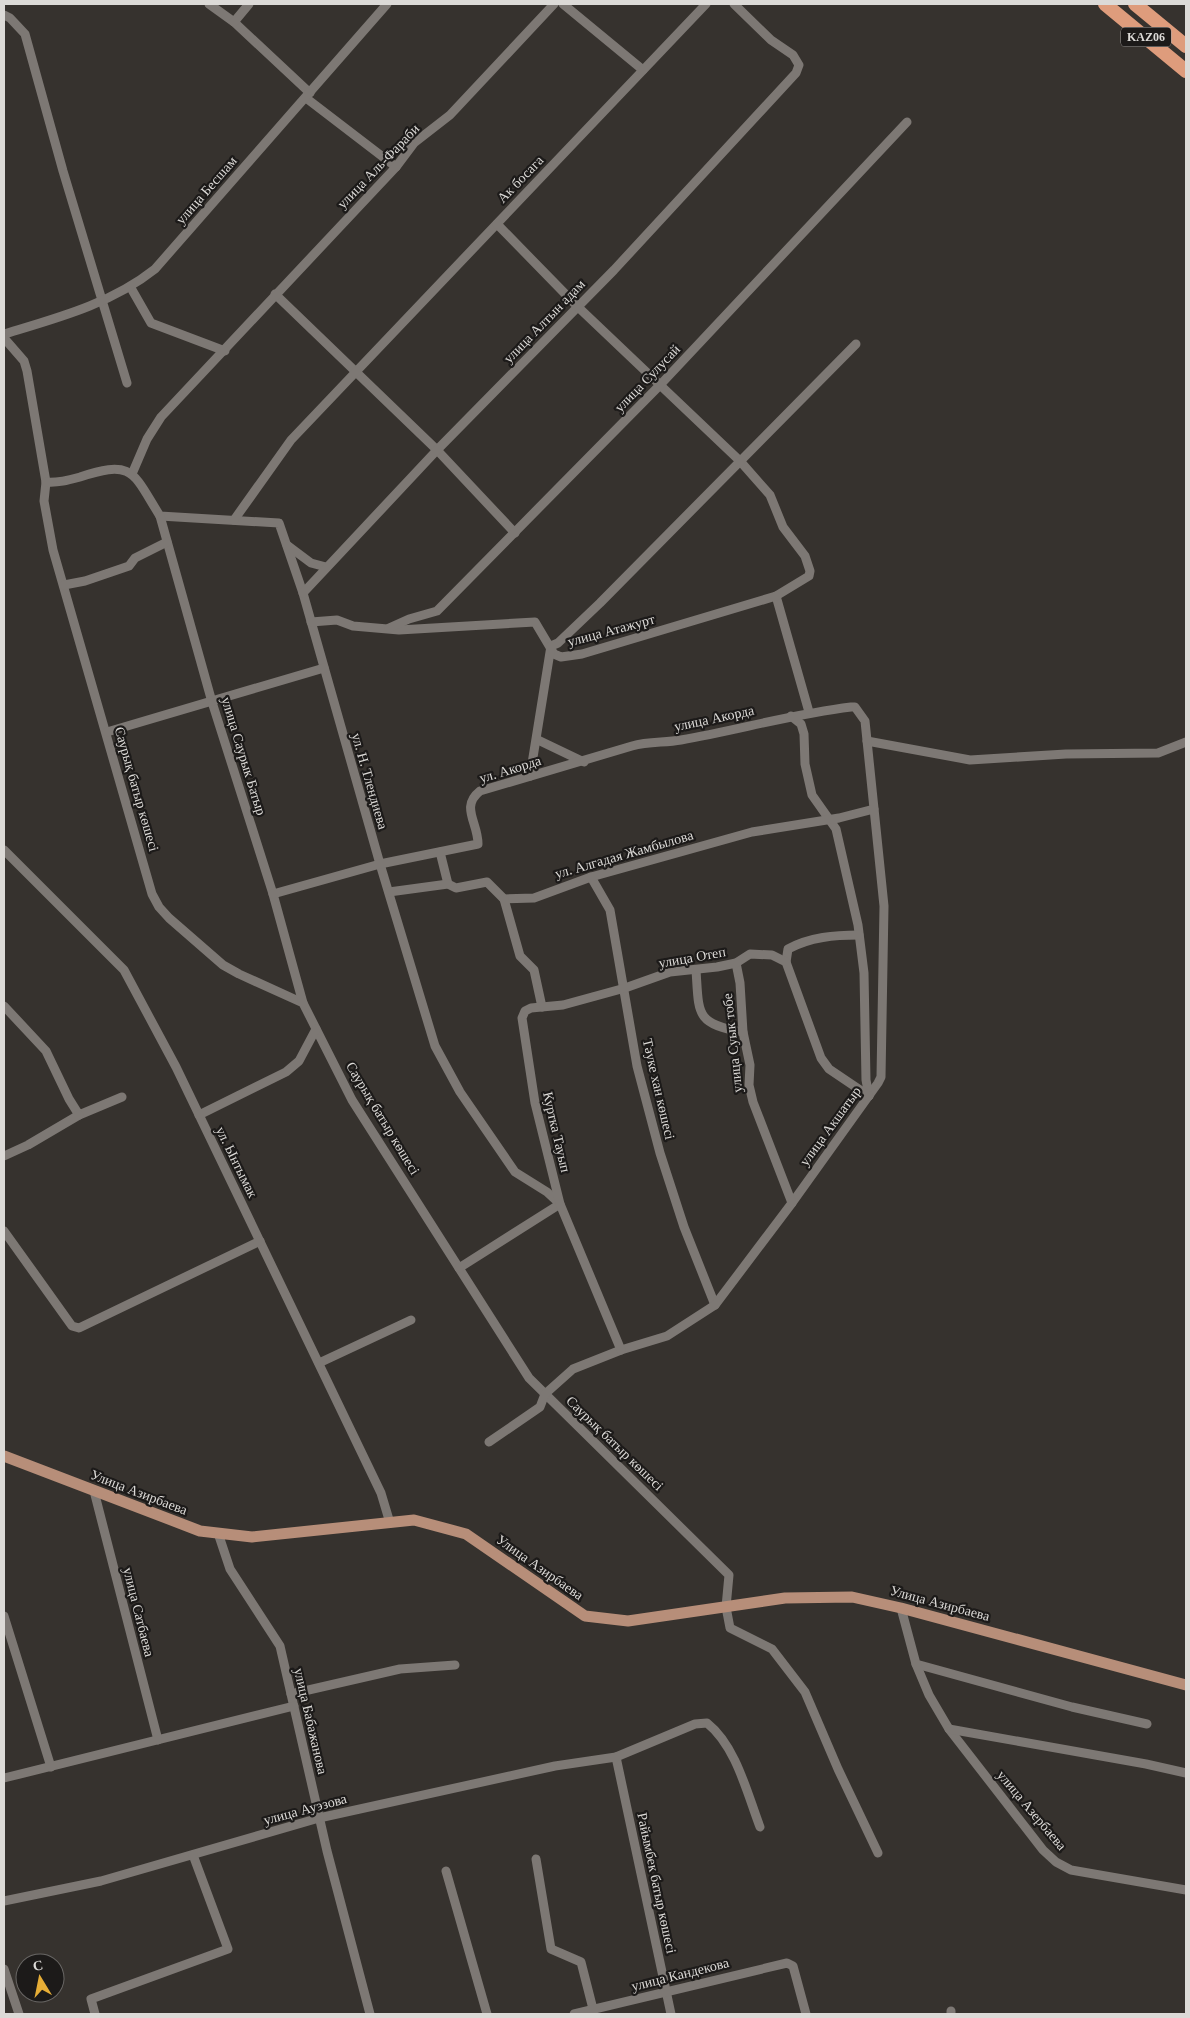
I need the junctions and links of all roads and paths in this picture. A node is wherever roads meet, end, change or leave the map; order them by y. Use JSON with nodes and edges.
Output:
{"nodes":[{"id":1,"x":209,"y":4,"type":"edge"},
{"id":2,"x":249,"y":4,"type":"edge"},
{"id":3,"x":387,"y":4,"type":"edge"},
{"id":4,"x":554,"y":4,"type":"edge"},
{"id":5,"x":563,"y":4,"type":"edge"},
{"id":6,"x":706,"y":4,"type":"edge"},
{"id":7,"x":734,"y":4,"type":"edge"},
{"id":8,"x":1105,"y":4,"type":"edge"},
{"id":9,"x":1135,"y":4,"type":"edge"},
{"id":10,"x":4,"y":15,"type":"edge"},
{"id":11,"x":234,"y":22,"type":"junction"},
{"id":12,"x":1186,"y":46,"type":"edge"},
{"id":13,"x":643,"y":70,"type":"junction"},
{"id":14,"x":1186,"y":71,"type":"edge"},
{"id":15,"x":308,"y":95,"type":"junction"},
{"id":16,"x":907,"y":122,"type":"dead end"},
{"id":17,"x":396,"y":167,"type":"junction"},
{"id":18,"x":497,"y":224,"type":"junction"},
{"id":19,"x":130,"y":288,"type":"junction"},
{"id":20,"x":275,"y":294,"type":"junction"},
{"id":21,"x":103,"y":300,"type":"junction"},
{"id":22,"x":578,"y":306,"type":"junction"},
{"id":23,"x":4,"y":336,"type":"edge"},
{"id":24,"x":856,"y":344,"type":"dead end"},
{"id":25,"x":224,"y":350,"type":"junction"},
{"id":26,"x":355,"y":373,"type":"junction"},
{"id":27,"x":127,"y":383,"type":"dead end"},
{"id":28,"x":661,"y":384,"type":"junction"},
{"id":29,"x":437,"y":450,"type":"junction"},
{"id":30,"x":740,"y":461,"type":"junction"},
{"id":31,"x":132,"y":474,"type":"junction"},
{"id":32,"x":46,"y":482,"type":"junction"},
{"id":33,"x":160,"y":516,"type":"junction"},
{"id":34,"x":234,"y":520,"type":"junction"},
{"id":35,"x":515,"y":533,"type":"junction"},
{"id":36,"x":167,"y":542,"type":"junction"},
{"id":37,"x":286,"y":543,"type":"junction"},
{"id":38,"x":326,"y":567,"type":"junction"},
{"id":39,"x":64,"y":585,"type":"junction"},
{"id":40,"x":303,"y":593,"type":"junction"},
{"id":41,"x":776,"y":596,"type":"junction"},
{"id":42,"x":311,"y":622,"type":"junction"},
{"id":43,"x":388,"y":629,"type":"junction"},
{"id":44,"x":551,"y":646,"type":"junction"},
{"id":45,"x":324,"y":668,"type":"junction"},
{"id":46,"x":212,"y":702,"type":"junction"},
{"id":47,"x":851,"y":706,"type":"joint"},
{"id":48,"x":809,"y":712,"type":"junction"},
{"id":49,"x":791,"y":716,"type":"junction"},
{"id":50,"x":107,"y":732,"type":"junction"},
{"id":51,"x":538,"y":740,"type":"junction"},
{"id":52,"x":867,"y":741,"type":"junction"},
{"id":53,"x":1186,"y":742,"type":"edge"},
{"id":54,"x":584,"y":762,"type":"junction"},
{"id":55,"x":530,"y":776,"type":"junction"},
{"id":56,"x":874,"y":810,"type":"junction"},
{"id":57,"x":830,"y":820,"type":"junction"},
{"id":58,"x":4,"y":850,"type":"edge"},
{"id":59,"x":440,"y":852,"type":"junction"},
{"id":60,"x":380,"y":864,"type":"junction"},
{"id":61,"x":591,"y":876,"type":"junction"},
{"id":62,"x":448,"y":884,"type":"junction"},
{"id":63,"x":389,"y":892,"type":"junction"},
{"id":64,"x":273,"y":894,"type":"junction"},
{"id":65,"x":504,"y":899,"type":"junction"},
{"id":66,"x":859,"y":935,"type":"junction"},
{"id":67,"x":786,"y":962,"type":"junction"},
{"id":68,"x":736,"y":963,"type":"junction"},
{"id":69,"x":696,"y":970,"type":"junction"},
{"id":70,"x":625,"y":988,"type":"junction"},
{"id":71,"x":303,"y":1003,"type":"junction"},
{"id":72,"x":4,"y":1006,"type":"edge"},
{"id":73,"x":542,"y":1007,"type":"junction"},
{"id":74,"x":316,"y":1029,"type":"junction"},
{"id":75,"x":743,"y":1032,"type":"junction"},
{"id":76,"x":122,"y":1096,"type":"dead end"},
{"id":77,"x":869,"y":1096,"type":"junction"},
{"id":78,"x":79,"y":1115,"type":"junction"},
{"id":79,"x":199,"y":1115,"type":"junction"},
{"id":80,"x":4,"y":1156,"type":"edge"},
{"id":81,"x":792,"y":1203,"type":"junction"},
{"id":82,"x":560,"y":1204,"type":"junction"},
{"id":83,"x":4,"y":1231,"type":"edge"},
{"id":84,"x":260,"y":1242,"type":"junction"},
{"id":85,"x":459,"y":1268,"type":"junction"},
{"id":86,"x":715,"y":1305,"type":"junction"},
{"id":87,"x":411,"y":1320,"type":"dead end"},
{"id":88,"x":621,"y":1350,"type":"junction"},
{"id":89,"x":319,"y":1364,"type":"junction"},
{"id":90,"x":544,"y":1394,"type":"junction"},
{"id":91,"x":489,"y":1442,"type":"dead end"},
{"id":92,"x":4,"y":1456,"type":"edge"},
{"id":93,"x":94,"y":1491,"type":"junction"},
{"id":94,"x":390,"y":1523,"type":"junction"},
{"id":95,"x":218,"y":1533,"type":"junction"},
{"id":96,"x":726,"y":1607,"type":"junction"},
{"id":97,"x":901,"y":1608,"type":"junction"},
{"id":98,"x":4,"y":1616,"type":"edge"},
{"id":99,"x":916,"y":1664,"type":"junction"},
{"id":100,"x":455,"y":1665,"type":"dead end"},
{"id":101,"x":1186,"y":1685,"type":"edge"},
{"id":102,"x":291,"y":1694,"type":"junction"},
{"id":103,"x":294,"y":1706,"type":"junction"},
{"id":104,"x":1146,"y":1724,"type":"dead end"},
{"id":105,"x":949,"y":1729,"type":"junction"},
{"id":106,"x":158,"y":1740,"type":"junction"},
{"id":107,"x":616,"y":1757,"type":"junction"},
{"id":108,"x":51,"y":1766,"type":"junction"},
{"id":109,"x":1186,"y":1773,"type":"edge"},
{"id":110,"x":4,"y":1778,"type":"edge"},
{"id":111,"x":319,"y":1818,"type":"junction"},
{"id":112,"x":760,"y":1827,"type":"dead end"},
{"id":113,"x":878,"y":1853,"type":"dead end"},
{"id":114,"x":192,"y":1855,"type":"junction"},
{"id":115,"x":536,"y":1859,"type":"dead end"},
{"id":116,"x":446,"y":1872,"type":"dead end"},
{"id":117,"x":1186,"y":1890,"type":"edge"},
{"id":118,"x":4,"y":1901,"type":"edge"},
{"id":119,"x":4,"y":1970,"type":"edge"},
{"id":120,"x":666,"y":1992,"type":"junction"},
{"id":121,"x":594,"y":2009,"type":"junction"},
{"id":122,"x":19,"y":2014,"type":"edge"},
{"id":123,"x":96,"y":2014,"type":"edge"},
{"id":124,"x":370,"y":2014,"type":"edge"},
{"id":125,"x":487,"y":2014,"type":"edge"},
{"id":126,"x":574,"y":2014,"type":"edge"},
{"id":127,"x":671,"y":2014,"type":"edge"},
{"id":128,"x":806,"y":2014,"type":"edge"}],
"edges":[{"from":1,"to":11,"type":"street"},
{"from":2,"to":11,"type":"street"},
{"from":3,"to":15,"type":"street","name":"улица Бесшам"},
{"from":4,"to":17,"type":"street","name":"улица Аль-Фараби"},
{"from":5,"to":13,"type":"street"},
{"from":6,"to":13,"type":"street","name":"Ак босага"},
{"from":7,"to":22,"type":"street","name":"улица Алтын адам"},
{"from":8,"to":14,"type":"highway","number":"KАZ06"},
{"from":9,"to":12,"type":"highway","number":"KАZ06"},
{"from":10,"to":21,"type":"street"},
{"from":11,"to":15,"type":"street"},
{"from":13,"to":18,"type":"street","name":"Ак босага"},
{"from":15,"to":17,"type":"street"},
{"from":15,"to":19,"type":"street","name":"улица Бесшам"},
{"from":16,"to":28,"type":"street","name":"улица Сулусай"},
{"from":17,"to":20,"type":"street","name":"улица Аль-Фараби"},
{"from":18,"to":22,"type":"street"},
{"from":18,"to":26,"type":"street","name":"Ак босага"},
{"from":19,"to":21,"type":"street","name":"улица Бесшам"},
{"from":19,"to":25,"type":"street"},
{"from":20,"to":25,"type":"street","name":"улица Аль-Фараби"},
{"from":20,"to":26,"type":"street"},
{"from":21,"to":23,"type":"street","name":"улица Бесшам"},
{"from":21,"to":27,"type":"street"},
{"from":22,"to":28,"type":"street"},
{"from":22,"to":29,"type":"street","name":"улица Алтын адам"},
{"from":23,"to":32,"type":"street","name":"Саурық батыр көшесі"},
{"from":24,"to":30,"type":"street"},
{"from":25,"to":31,"type":"street","name":"улица Аль-Фараби"},
{"from":26,"to":29,"type":"street"},
{"from":26,"to":34,"type":"street","name":"Ак босага"},
{"from":28,"to":30,"type":"street"},
{"from":28,"to":35,"type":"street","name":"улица Сулусай"},
{"from":29,"to":35,"type":"street"},
{"from":29,"to":38,"type":"street","name":"улица Алтын адам"},
{"from":30,"to":41,"type":"street","name":"улица Атажурт"},
{"from":30,"to":44,"type":"street"},
{"from":31,"to":32,"type":"street"},
{"from":31,"to":33,"type":"street","name":"улица Саурык Батыр"},
{"from":32,"to":39,"type":"street","name":"Саурық батыр көшесі"},
{"from":33,"to":34,"type":"street"},
{"from":33,"to":36,"type":"street","name":"улица Саурык Батыр"},
{"from":34,"to":37,"type":"street","name":"ул. Н. Тлендиева"},
{"from":35,"to":43,"type":"street","name":"улица Сулусай"},
{"from":36,"to":39,"type":"street"},
{"from":36,"to":46,"type":"street","name":"улица Саурык Батыр"},
{"from":37,"to":38,"type":"street"},
{"from":37,"to":40,"type":"street","name":"ул. Н. Тлендиева"},
{"from":38,"to":40,"type":"street","name":"улица Алтын адам"},
{"from":39,"to":50,"type":"street","name":"Саурық батыр көшесі"},
{"from":40,"to":42,"type":"street","name":"ул. Н. Тлендиева"},
{"from":41,"to":44,"type":"street","name":"улица Атажурт"},
{"from":41,"to":48,"type":"street"},
{"from":42,"to":43,"type":"street","name":"улица Атажурт"},
{"from":42,"to":45,"type":"street","name":"ул. Н. Тлендиева"},
{"from":43,"to":44,"type":"street","name":"улица Атажурт"},
{"from":44,"to":51,"type":"street"},
{"from":45,"to":46,"type":"street"},
{"from":45,"to":60,"type":"street","name":"ул. Н. Тлендиева"},
{"from":46,"to":50,"type":"street"},
{"from":46,"to":64,"type":"street","name":"улица Саурык Батыр"},
{"from":47,"to":48,"type":"street","name":"улица Акорда"},
{"from":47,"to":52,"type":"street","name":"улица Акшатыр"},
{"from":48,"to":49,"type":"street","name":"улица Акорда"},
{"from":49,"to":54,"type":"street","name":"улица Акорда"},
{"from":49,"to":57,"type":"street"},
{"from":50,"to":71,"type":"street","name":"Саурық батыр көшесі"},
{"from":51,"to":54,"type":"street"},
{"from":51,"to":55,"type":"street"},
{"from":52,"to":53,"type":"street"},
{"from":52,"to":56,"type":"street","name":"улица Акшатыр"},
{"from":54,"to":55,"type":"street","name":"ул. Акорда"},
{"from":55,"to":59,"type":"street","name":"ул. Акорда"},
{"from":56,"to":57,"type":"street","name":"ул. Алгадая Жамбылова"},
{"from":56,"to":77,"type":"street","name":"улица Акшатыр"},
{"from":57,"to":61,"type":"street","name":"ул. Алгадая Жамбылова"},
{"from":57,"to":66,"type":"street"},
{"from":58,"to":79,"type":"street","name":"ул. Ынтымак"},
{"from":59,"to":60,"type":"street","name":"ул. Акорда"},
{"from":59,"to":62,"type":"street"},
{"from":60,"to":63,"type":"street","name":"ул. Н. Тлендиева"},
{"from":60,"to":64,"type":"street","name":"ул. Акорда"},
{"from":61,"to":65,"type":"street","name":"ул. Алгадая Жамбылова"},
{"from":61,"to":70,"type":"street","name":"Тәуке хан көшесі"},
{"from":62,"to":63,"type":"street"},
{"from":62,"to":65,"type":"street"},
{"from":63,"to":82,"type":"street","name":"ул. Н. Тлендиева"},
{"from":64,"to":71,"type":"street","name":"улица Саурык Батыр"},
{"from":65,"to":73,"type":"street"},
{"from":66,"to":67,"type":"street"},
{"from":66,"to":77,"type":"street"},
{"from":67,"to":68,"type":"street","name":"улица Отеп"},
{"from":67,"to":77,"type":"street"},
{"from":68,"to":69,"type":"street","name":"улица Отеп"},
{"from":68,"to":75,"type":"street","name":"улица Суык тобе"},
{"from":69,"to":70,"type":"street","name":"улица Отеп"},
{"from":69,"to":75,"type":"street"},
{"from":70,"to":73,"type":"street","name":"Куртка Тауып"},
{"from":70,"to":86,"type":"street","name":"Тәуке хан көшесі"},
{"from":71,"to":74,"type":"street","name":"Саурық батыр көшесі"},
{"from":72,"to":78,"type":"street"},
{"from":73,"to":82,"type":"street","name":"Куртка Тауып"},
{"from":74,"to":79,"type":"street"},
{"from":74,"to":85,"type":"street","name":"Саурық батыр көшесі"},
{"from":75,"to":81,"type":"street","name":"улица Суык тобе"},
{"from":76,"to":78,"type":"street"},
{"from":77,"to":81,"type":"street","name":"улица Акшатыр"},
{"from":78,"to":80,"type":"street"},
{"from":79,"to":84,"type":"street","name":"ул. Ынтымак"},
{"from":81,"to":86,"type":"street","name":"улица Акшатыр"},
{"from":82,"to":85,"type":"street"},
{"from":82,"to":88,"type":"street","name":"Куртка Тауып"},
{"from":83,"to":84,"type":"street"},
{"from":84,"to":89,"type":"street","name":"ул. Ынтымак"},
{"from":85,"to":90,"type":"street","name":"Саурық батыр көшесі"},
{"from":86,"to":88,"type":"street","name":"улица Акшатыр"},
{"from":87,"to":89,"type":"street"},
{"from":88,"to":90,"type":"street","name":"улица Акшатыр"},
{"from":89,"to":94,"type":"street","name":"ул. Ынтымак"},
{"from":90,"to":91,"type":"street","name":"улица Акшатыр"},
{"from":90,"to":96,"type":"street","name":"Саурық батыр көшесі"},
{"from":92,"to":93,"type":"main road","name":"Улица Азирбаева"},
{"from":93,"to":95,"type":"main road","name":"Улица Азирбаева"},
{"from":93,"to":106,"type":"street","name":"улица Сатбаева"},
{"from":94,"to":95,"type":"main road","name":"Улица Азирбаева"},
{"from":94,"to":96,"type":"main road","name":"Улица Азирбаева"},
{"from":95,"to":102,"type":"street","name":"улица Бабажанова"},
{"from":96,"to":97,"type":"main road","name":"Улица Азирбаева"},
{"from":96,"to":113,"type":"street","name":"Саурық батыр көшесі"},
{"from":97,"to":99,"type":"street","name":"улица Азербаева"},
{"from":97,"to":101,"type":"main road","name":"Улица Азирбаева"},
{"from":98,"to":108,"type":"street"},
{"from":99,"to":104,"type":"street"},
{"from":99,"to":105,"type":"street","name":"улица Азербаева"},
{"from":100,"to":102,"type":"street"},
{"from":102,"to":103,"type":"street","name":"улица Бабажанова"},
{"from":103,"to":106,"type":"street"},
{"from":103,"to":111,"type":"street","name":"улица Бабажанова"},
{"from":105,"to":109,"type":"street"},
{"from":105,"to":117,"type":"street","name":"улица Азербаева"},
{"from":106,"to":108,"type":"street"},
{"from":107,"to":111,"type":"street","name":"улица Ауэзова"},
{"from":107,"to":112,"type":"street","name":"улица Ауэзова"},
{"from":107,"to":120,"type":"street","name":"Райымбек батыр көшесі"},
{"from":108,"to":110,"type":"street"},
{"from":111,"to":114,"type":"street","name":"улица Ауэзова"},
{"from":111,"to":124,"type":"street","name":"улица Бабажанова"},
{"from":114,"to":118,"type":"street","name":"улица Ауэзова"},
{"from":114,"to":123,"type":"street"},
{"from":115,"to":121,"type":"street"},
{"from":116,"to":125,"type":"street"},
{"from":119,"to":122,"type":"street"},
{"from":120,"to":121,"type":"street","name":"улица Кандекова"},
{"from":120,"to":127,"type":"street","name":"Райымбек батыр көшесі"},
{"from":120,"to":128,"type":"street","name":"улица Кандекова"},
{"from":121,"to":126,"type":"street","name":"улица Кандекова"}]}
